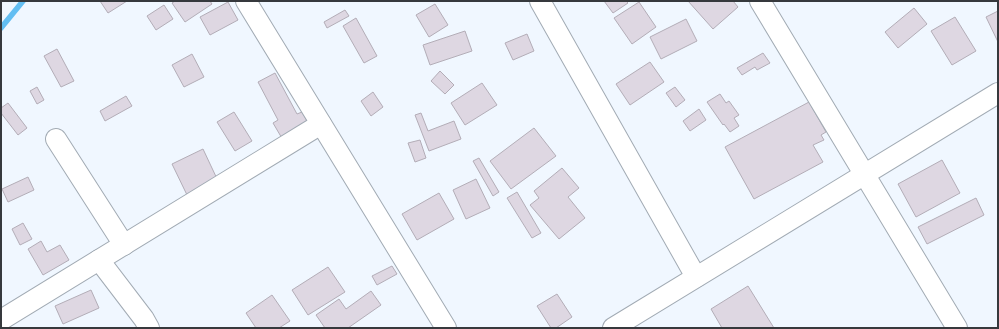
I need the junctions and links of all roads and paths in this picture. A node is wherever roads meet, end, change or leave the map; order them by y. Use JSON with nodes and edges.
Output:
{"nodes":[{"id":1,"x":246,"y":1,"type":"edge"},
{"id":2,"x":540,"y":1,"type":"edge"},
{"id":3,"x":760,"y":1,"type":"edge"},
{"id":4,"x":998,"y":93,"type":"edge"},
{"id":5,"x":321,"y":124,"type":"junction"},
{"id":6,"x":56,"y":138,"type":"dead end"},
{"id":7,"x":864,"y":175,"type":"junction"},
{"id":8,"x":124,"y":245,"type":"junction"},
{"id":9,"x":99,"y":260,"type":"junction"},
{"id":10,"x":696,"y":278,"type":"junction"},
{"id":11,"x":1,"y":320,"type":"edge"},
{"id":12,"x":149,"y":328,"type":"edge"},
{"id":13,"x":446,"y":328,"type":"edge"},
{"id":14,"x":613,"y":328,"type":"edge"},
{"id":15,"x":957,"y":328,"type":"edge"}],
"edges":[{"from":1,"to":5,"type":"street"},
{"from":2,"to":10,"type":"street"},
{"from":3,"to":7,"type":"street"},
{"from":4,"to":7,"type":"street"},
{"from":5,"to":8,"type":"street"},
{"from":5,"to":13,"type":"street"},
{"from":6,"to":8,"type":"street"},
{"from":7,"to":10,"type":"street"},
{"from":7,"to":15,"type":"street"},
{"from":8,"to":9,"type":"street"},
{"from":9,"to":11,"type":"street"},
{"from":9,"to":12,"type":"street"},
{"from":10,"to":14,"type":"street"}]}
